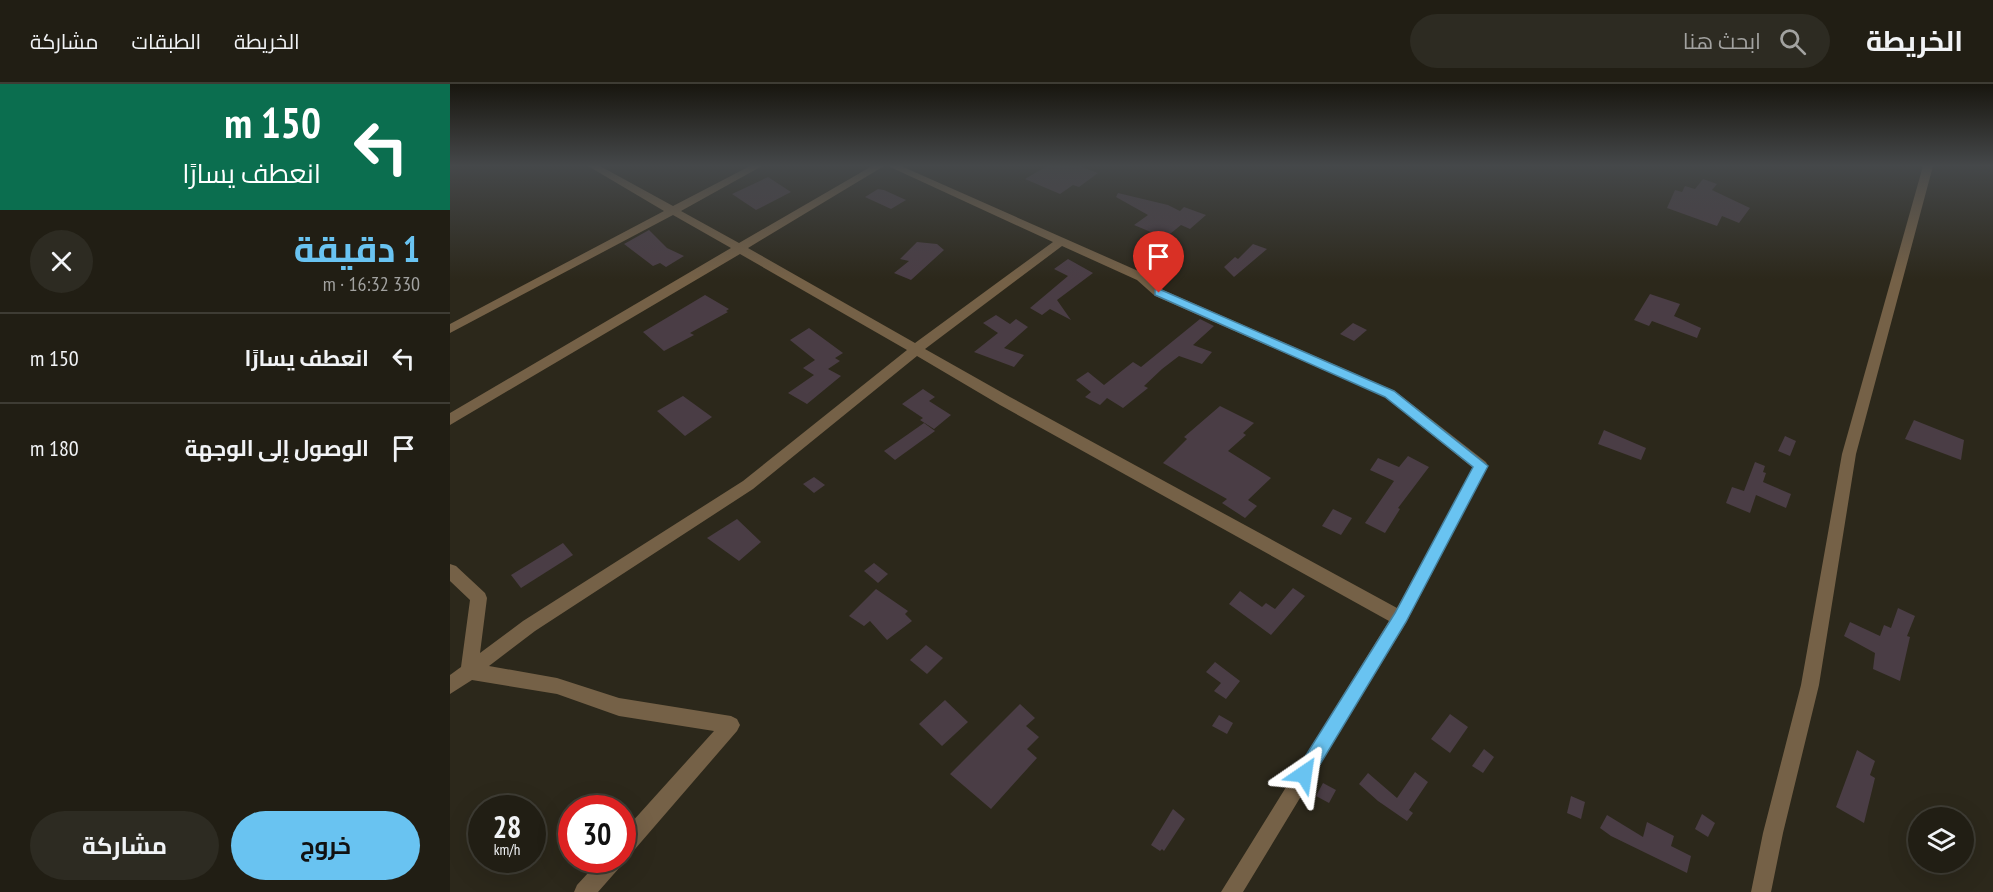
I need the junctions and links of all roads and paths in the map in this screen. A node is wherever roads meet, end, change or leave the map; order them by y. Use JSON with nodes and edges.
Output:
{"nodes":[{"id":1,"x":659,"y":204,"type":"edge"},
{"id":2,"x":686,"y":204,"type":"edge"},
{"id":3,"x":815,"y":204,"type":"edge"},
{"id":4,"x":977,"y":204,"type":"edge"},
{"id":5,"x":1918,"y":204,"type":"edge"},
{"id":6,"x":672,"y":211,"type":"junction"},
{"id":7,"x":1061,"y":241,"type":"junction"},
{"id":8,"x":739,"y":248,"type":"junction"},
{"id":9,"x":450,"y":329,"type":"edge"},
{"id":10,"x":915,"y":350,"type":"junction"},
{"id":11,"x":450,"y":420,"type":"edge"},
{"id":12,"x":450,"y":571,"type":"edge"},
{"id":13,"x":1400,"y":618,"type":"junction"},
{"id":14,"x":469,"y":671,"type":"junction"},
{"id":15,"x":450,"y":686,"type":"edge"},
{"id":16,"x":636,"y":833,"type":"edge"},
{"id":17,"x":601,"y":873,"type":"edge"},
{"id":18,"x":584,"y":892,"type":"edge"},
{"id":19,"x":1231,"y":892,"type":"edge"},
{"id":20,"x":1761,"y":892,"type":"edge"}],
"edges":[{"from":1,"to":6,"type":"street"},
{"from":2,"to":6,"type":"street"},
{"from":3,"to":8,"type":"street"},
{"from":4,"to":7,"type":"street"},
{"from":5,"to":20,"type":"street"},
{"from":6,"to":8,"type":"street"},
{"from":6,"to":9,"type":"street"},
{"from":7,"to":10,"type":"street"},
{"from":7,"to":13,"type":"street"},
{"from":8,"to":10,"type":"street"},
{"from":8,"to":11,"type":"street"},
{"from":10,"to":13,"type":"street"},
{"from":10,"to":14,"type":"street"},
{"from":12,"to":14,"type":"street"},
{"from":13,"to":19,"type":"street"},
{"from":14,"to":15,"type":"street"},
{"from":14,"to":16,"type":"street"},
{"from":17,"to":18,"type":"street"}]}
